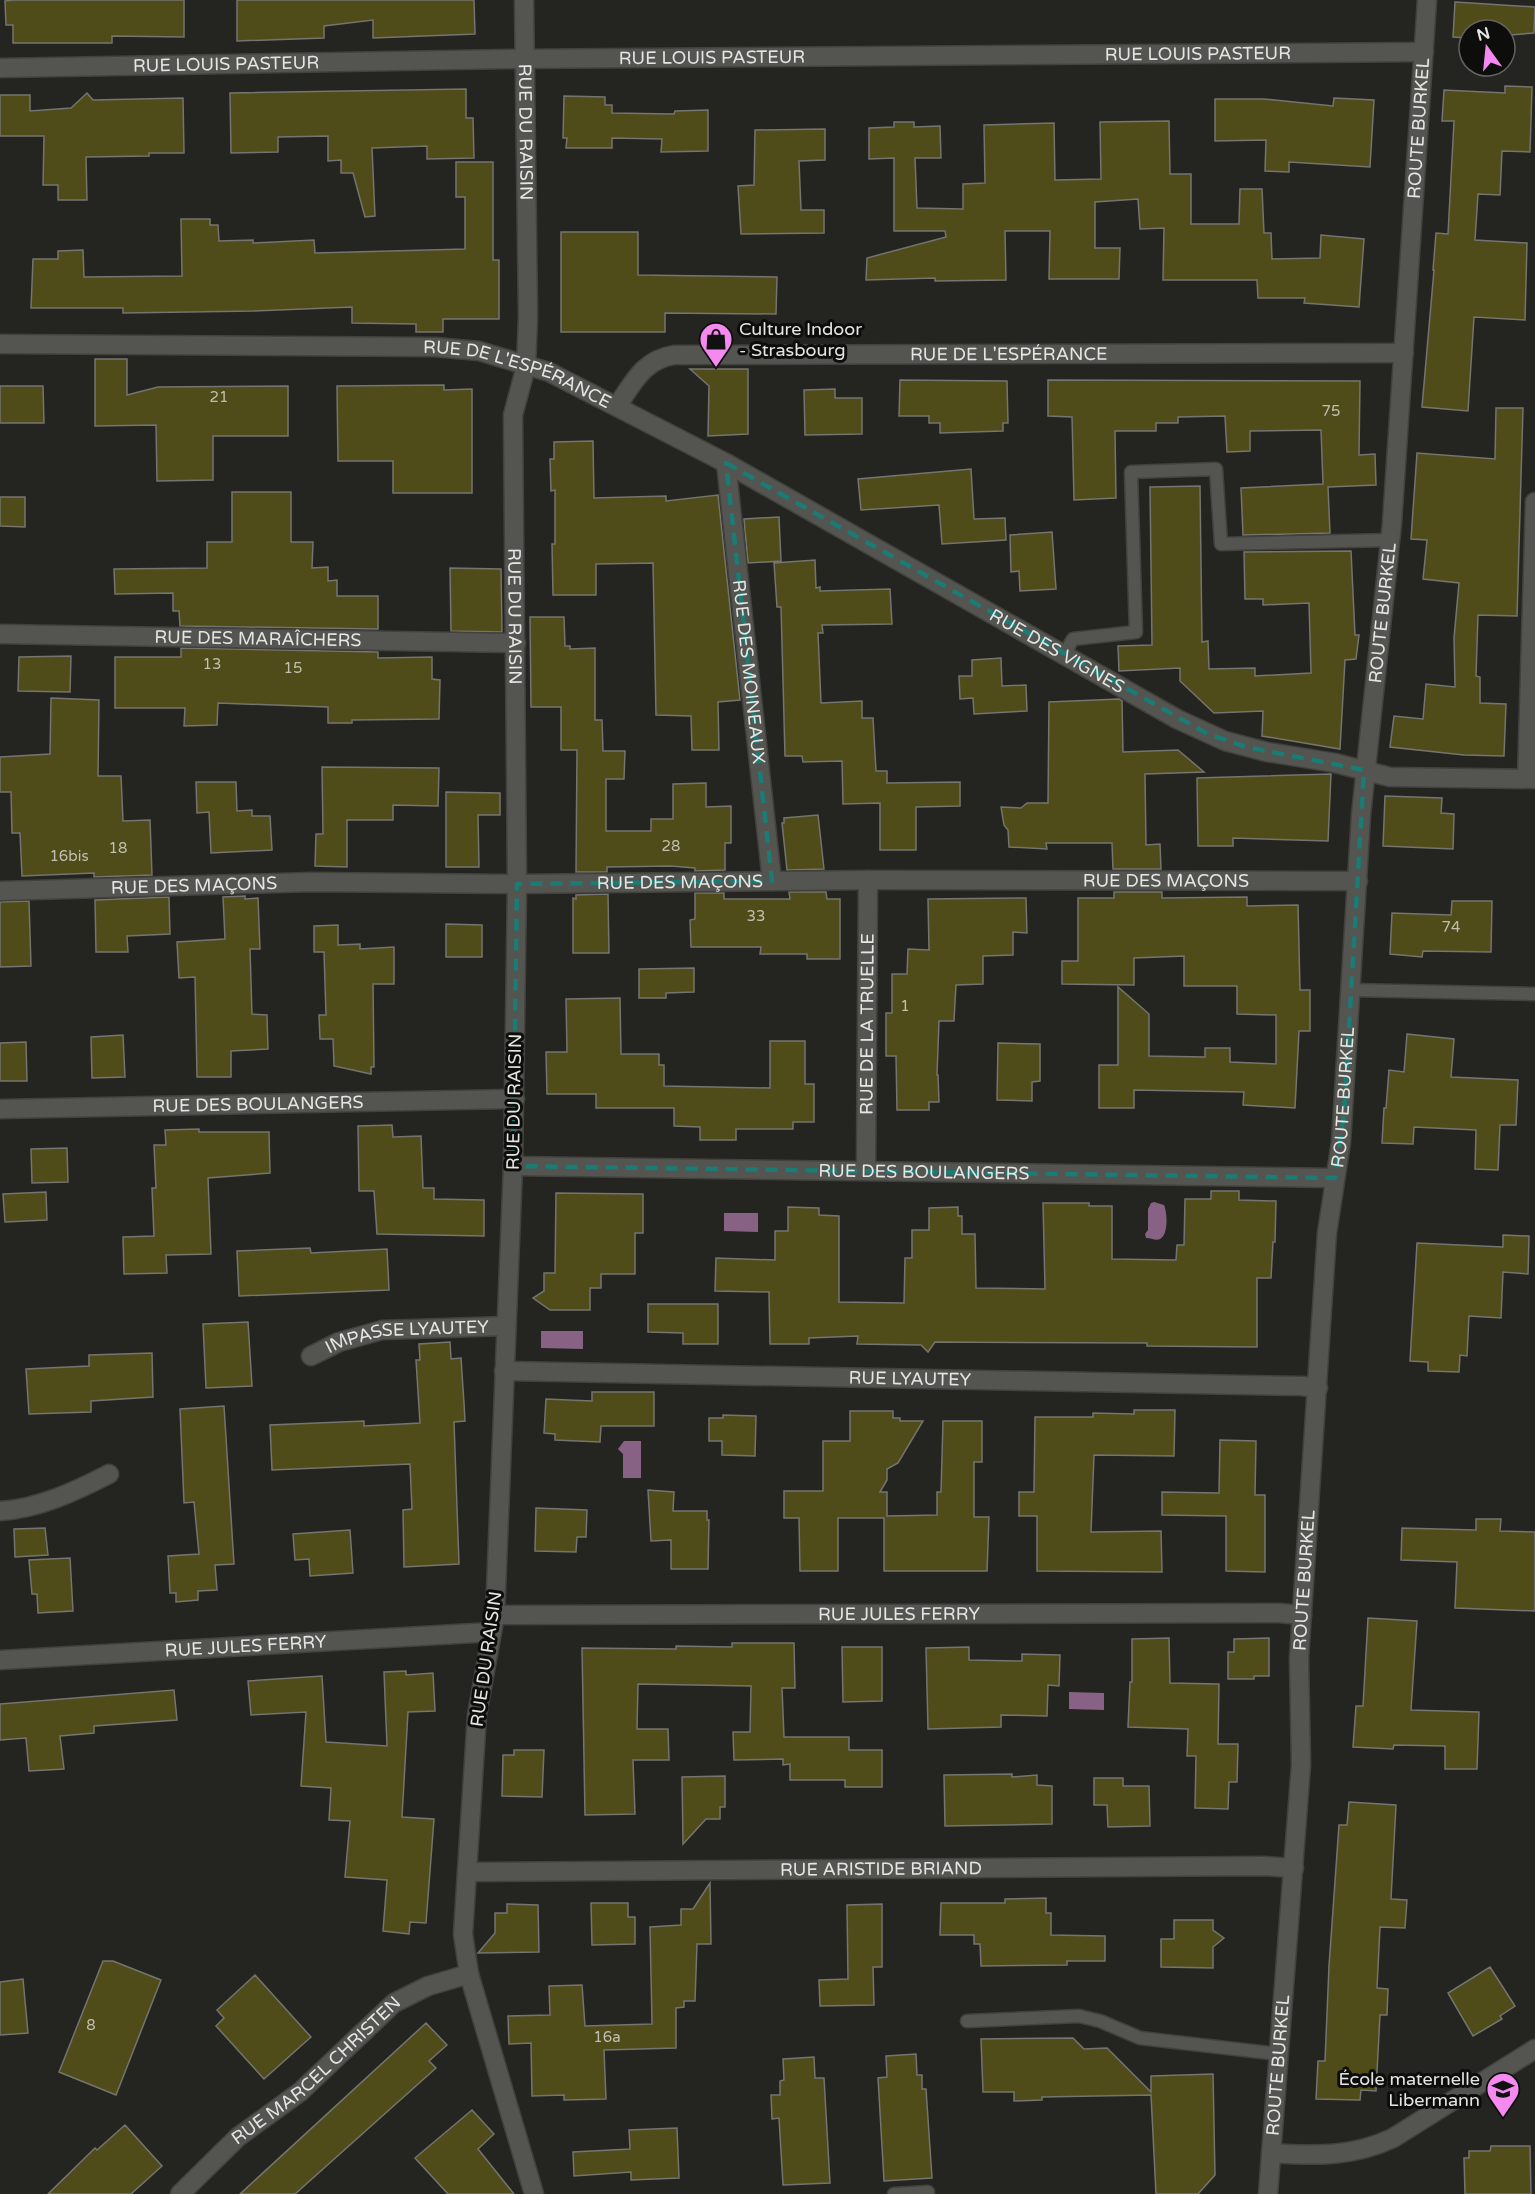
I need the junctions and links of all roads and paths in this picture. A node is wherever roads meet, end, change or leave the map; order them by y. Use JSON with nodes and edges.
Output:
{"nodes":[{"id":1,"x":524,"y":0,"type":"edge"},
{"id":2,"x":1427,"y":0,"type":"edge"},
{"id":3,"x":1424,"y":52,"type":"junction"},
{"id":4,"x":524,"y":60,"type":"junction"},
{"id":5,"x":0,"y":68,"type":"edge"},
{"id":6,"x":0,"y":344,"type":"edge"},
{"id":7,"x":1404,"y":353,"type":"junction"},
{"id":8,"x":526,"y":366,"type":"junction"},
{"id":9,"x":617,"y":406,"type":"junction"},
{"id":10,"x":726,"y":463,"type":"junction"},
{"id":11,"x":1535,"y":502,"type":"edge"},
{"id":12,"x":1390,"y":540,"type":"junction"},
{"id":13,"x":0,"y":634,"type":"edge"},
{"id":14,"x":516,"y":643,"type":"junction"},
{"id":15,"x":1063,"y":656,"type":"junction"},
{"id":16,"x":1364,"y":770,"type":"junction"},
{"id":17,"x":1531,"y":778,"type":"edge"},
{"id":18,"x":868,"y":880,"type":"junction"},
{"id":19,"x":772,"y":881,"type":"junction"},
{"id":20,"x":1358,"y":881,"type":"junction"},
{"id":21,"x":517,"y":884,"type":"junction"},
{"id":22,"x":0,"y":891,"type":"edge"},
{"id":23,"x":1351,"y":990,"type":"junction"},
{"id":24,"x":1534,"y":994,"type":"edge"},
{"id":25,"x":514,"y":1099,"type":"junction"},
{"id":26,"x":0,"y":1109,"type":"edge"},
{"id":27,"x":513,"y":1166,"type":"junction"},
{"id":28,"x":866,"y":1170,"type":"junction"},
{"id":29,"x":1335,"y":1178,"type":"junction"},
{"id":30,"x":506,"y":1326,"type":"junction"},
{"id":31,"x":311,"y":1356,"type":"dead end"},
{"id":32,"x":504,"y":1371,"type":"junction"},
{"id":33,"x":1318,"y":1388,"type":"junction"},
{"id":34,"x":110,"y":1474,"type":"dead end"},
{"id":35,"x":0,"y":1511,"type":"edge"},
{"id":36,"x":1302,"y":1615,"type":"junction"},
{"id":37,"x":494,"y":1623,"type":"junction"},
{"id":38,"x":0,"y":1660,"type":"edge"},
{"id":39,"x":1294,"y":1868,"type":"junction"},
{"id":40,"x":467,"y":1872,"type":"junction"},
{"id":41,"x":469,"y":1974,"type":"junction"},
{"id":42,"x":967,"y":2021,"type":"dead end"},
{"id":43,"x":1535,"y":2049,"type":"edge"},
{"id":44,"x":1279,"y":2054,"type":"junction"},
{"id":45,"x":1271,"y":2153,"type":"junction"},
{"id":46,"x":928,"y":2192,"type":"dead end"},
{"id":47,"x":180,"y":2194,"type":"edge"},
{"id":48,"x":534,"y":2194,"type":"edge"},
{"id":49,"x":894,"y":2194,"type":"edge"},
{"id":50,"x":1268,"y":2194,"type":"edge"}],
"edges":[{"from":1,"to":4,"type":"street","name":"RUE DU RAISIN"},
{"from":2,"to":3,"type":"street","name":"ROUTE BURKEL"},
{"from":3,"to":4,"type":"street","name":"RUE LOUIS PASTEUR"},
{"from":3,"to":7,"type":"street","name":"ROUTE BURKEL"},
{"from":4,"to":5,"type":"street","name":"RUE LOUIS PASTEUR"},
{"from":4,"to":8,"type":"street","name":"RUE DU RAISIN"},
{"from":6,"to":8,"type":"street","name":"RUE DE L'ESPÉRANCE"},
{"from":7,"to":9,"type":"street","name":"RUE DE L'ESPÉRANCE"},
{"from":7,"to":12,"type":"street","name":"ROUTE BURKEL"},
{"from":8,"to":9,"type":"street","name":"RUE DE L'ESPÉRANCE"},
{"from":8,"to":14,"type":"street","name":"RUE DU RAISIN"},
{"from":9,"to":10,"type":"street","name":"RUE DES VIGNES"},
{"from":10,"to":15,"type":"street","name":"RUE DES VIGNES"},
{"from":10,"to":19,"type":"street","name":"RUE DES MOINEAUX"},
{"from":11,"to":17,"type":"street"},
{"from":12,"to":15,"type":"lane"},
{"from":12,"to":16,"type":"street","name":"ROUTE BURKEL"},
{"from":13,"to":14,"type":"street","name":"RUE DES MARAÎCHERS"},
{"from":14,"to":21,"type":"street","name":"RUE DU RAISIN"},
{"from":15,"to":16,"type":"street","name":"RUE DES VIGNES"},
{"from":16,"to":17,"type":"street","name":"RUE DES VIGNES"},
{"from":16,"to":20,"type":"street","name":"ROUTE BURKEL"},
{"from":18,"to":19,"type":"street","name":"RUE DES MAÇONS"},
{"from":18,"to":20,"type":"street","name":"RUE DES MAÇONS"},
{"from":18,"to":28,"type":"street","name":"RUE DE LA TRUELLE"},
{"from":19,"to":21,"type":"street","name":"RUE DES MAÇONS"},
{"from":20,"to":23,"type":"street","name":"ROUTE BURKEL"},
{"from":21,"to":22,"type":"street","name":"RUE DES MAÇONS"},
{"from":21,"to":25,"type":"street","name":"RUE DU RAISIN"},
{"from":23,"to":24,"type":"lane"},
{"from":23,"to":29,"type":"street","name":"ROUTE BURKEL"},
{"from":25,"to":26,"type":"street","name":"RUE DES BOULANGERS"},
{"from":25,"to":27,"type":"street","name":"RUE DU RAISIN"},
{"from":27,"to":28,"type":"street","name":"RUE DES BOULANGERS"},
{"from":27,"to":30,"type":"street","name":"RUE DU RAISIN"},
{"from":28,"to":29,"type":"street","name":"RUE DES BOULANGERS"},
{"from":29,"to":33,"type":"street","name":"ROUTE BURKEL"},
{"from":30,"to":31,"type":"street","name":"IMPASSE LYAUTEY"},
{"from":30,"to":32,"type":"street","name":"RUE DU RAISIN"},
{"from":32,"to":33,"type":"street","name":"RUE LYAUTEY"},
{"from":32,"to":37,"type":"street","name":"RUE DU RAISIN"},
{"from":33,"to":36,"type":"street","name":"ROUTE BURKEL"},
{"from":34,"to":35,"type":"street"},
{"from":36,"to":37,"type":"street","name":"RUE JULES FERRY"},
{"from":36,"to":39,"type":"street","name":"ROUTE BURKEL"},
{"from":37,"to":38,"type":"street","name":"RUE JULES FERRY"},
{"from":37,"to":40,"type":"street","name":"RUE DU RAISIN"},
{"from":39,"to":40,"type":"street","name":"RUE ARISTIDE BRIAND"},
{"from":39,"to":44,"type":"street","name":"ROUTE BURKEL"},
{"from":40,"to":41,"type":"street","name":"RUE DU RAISIN"},
{"from":41,"to":47,"type":"street","name":"RUE MARCEL CHRISTEN"},
{"from":41,"to":48,"type":"street","name":"RUE DU RAISIN"},
{"from":42,"to":44,"type":"lane"},
{"from":43,"to":45,"type":"street"},
{"from":44,"to":45,"type":"street","name":"ROUTE BURKEL"},
{"from":45,"to":50,"type":"street","name":"ROUTE BURKEL"},
{"from":46,"to":49,"type":"lane"}]}
